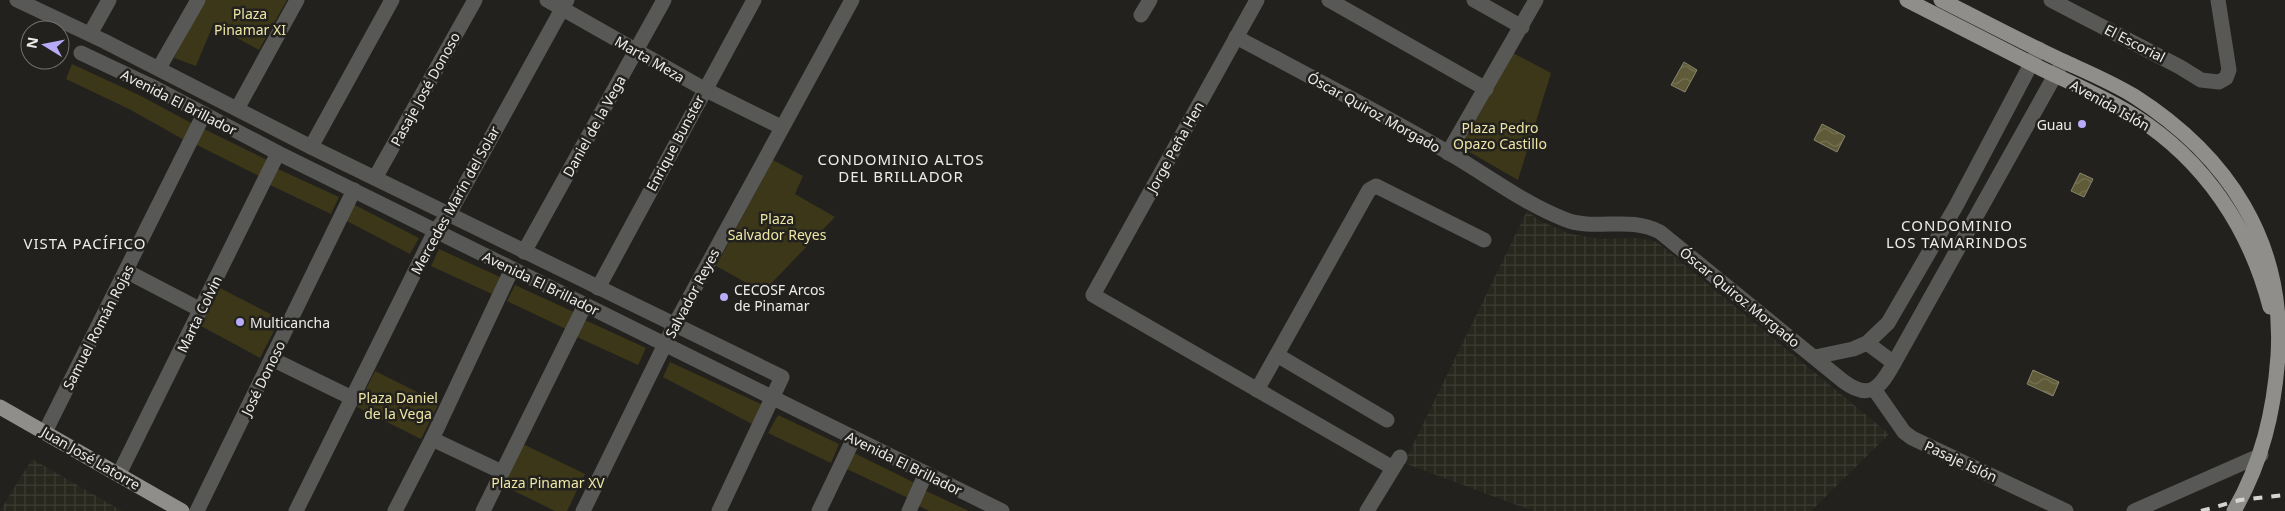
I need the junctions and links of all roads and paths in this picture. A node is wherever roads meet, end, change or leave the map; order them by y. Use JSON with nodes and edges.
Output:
{"nodes":[{"id":1,"x":17,"y":0,"type":"edge"},
{"id":2,"x":109,"y":0,"type":"edge"},
{"id":3,"x":198,"y":0,"type":"edge"},
{"id":4,"x":297,"y":0,"type":"edge"},
{"id":5,"x":392,"y":0,"type":"edge"},
{"id":6,"x":474,"y":0,"type":"edge"},
{"id":7,"x":547,"y":0,"type":"edge"},
{"id":8,"x":664,"y":0,"type":"edge"},
{"id":9,"x":754,"y":0,"type":"edge"},
{"id":10,"x":852,"y":0,"type":"edge"},
{"id":11,"x":1150,"y":0,"type":"edge"},
{"id":12,"x":1256,"y":0,"type":"edge"},
{"id":13,"x":1329,"y":0,"type":"edge"},
{"id":14,"x":1474,"y":0,"type":"edge"},
{"id":15,"x":1536,"y":0,"type":"edge"},
{"id":16,"x":1907,"y":0,"type":"edge"},
{"id":17,"x":1941,"y":0,"type":"edge"},
{"id":18,"x":2051,"y":0,"type":"edge"},
{"id":19,"x":2218,"y":0,"type":"edge"},
{"id":20,"x":564,"y":4,"type":"edge"},
{"id":21,"x":1141,"y":15,"type":"dead end"},
{"id":22,"x":1522,"y":27,"type":"junction"},
{"id":23,"x":90,"y":34,"type":"junction"},
{"id":24,"x":1236,"y":36,"type":"junction"},
{"id":25,"x":104,"y":41,"type":"junction"},
{"id":26,"x":2039,"y":49,"type":"junction"},
{"id":27,"x":636,"y":51,"type":"junction"},
{"id":28,"x":82,"y":53,"type":"dead end"},
{"id":29,"x":2063,"y":61,"type":"junction"},
{"id":30,"x":2032,"y":64,"type":"junction"},
{"id":31,"x":159,"y":68,"type":"junction"},
{"id":32,"x":2056,"y":76,"type":"junction"},
{"id":33,"x":151,"y":86,"type":"junction"},
{"id":34,"x":704,"y":89,"type":"junction"},
{"id":35,"x":1486,"y":89,"type":"junction"},
{"id":36,"x":237,"y":109,"type":"junction"},
{"id":37,"x":204,"y":114,"type":"junction"},
{"id":38,"x":781,"y":127,"type":"junction"},
{"id":39,"x":311,"y":147,"type":"junction"},
{"id":40,"x":1448,"y":152,"type":"junction"},
{"id":41,"x":278,"y":153,"type":"junction"},
{"id":42,"x":376,"y":178,"type":"junction"},
{"id":43,"x":354,"y":190,"type":"junction"},
{"id":44,"x":449,"y":214,"type":"junction"},
{"id":45,"x":435,"y":231,"type":"junction"},
{"id":46,"x":1484,"y":240,"type":"dead end"},
{"id":47,"x":524,"y":252,"type":"junction"},
{"id":48,"x":512,"y":269,"type":"junction"},
{"id":49,"x":126,"y":271,"type":"junction"},
{"id":50,"x":598,"y":288,"type":"junction"},
{"id":51,"x":585,"y":305,"type":"junction"},
{"id":52,"x":201,"y":310,"type":"junction"},
{"id":53,"x":675,"y":324,"type":"junction"},
{"id":54,"x":1867,"y":343,"type":"junction"},
{"id":55,"x":666,"y":344,"type":"junction"},
{"id":56,"x":1277,"y":355,"type":"junction"},
{"id":57,"x":1815,"y":358,"type":"junction"},
{"id":58,"x":2278,"y":358,"type":"junction"},
{"id":59,"x":272,"y":359,"type":"junction"},
{"id":60,"x":1894,"y":363,"type":"junction"},
{"id":61,"x":1874,"y":389,"type":"junction"},
{"id":62,"x":1257,"y":390,"type":"junction"},
{"id":63,"x":352,"y":398,"type":"junction"},
{"id":64,"x":772,"y":398,"type":"junction"},
{"id":65,"x":0,"y":407,"type":"edge"},
{"id":66,"x":1387,"y":420,"type":"dead end"},
{"id":67,"x":45,"y":432,"type":"junction"},
{"id":68,"x":854,"y":438,"type":"junction"},
{"id":69,"x":432,"y":439,"type":"junction"},
{"id":70,"x":2261,"y":455,"type":"junction"},
{"id":71,"x":502,"y":472,"type":"junction"},
{"id":72,"x":926,"y":473,"type":"junction"},
{"id":73,"x":119,"y":474,"type":"junction"},
{"id":74,"x":996,"y":510,"type":"edge"},
{"id":75,"x":182,"y":511,"type":"edge"},
{"id":76,"x":197,"y":511,"type":"edge"},
{"id":77,"x":296,"y":511,"type":"edge"},
{"id":78,"x":395,"y":511,"type":"edge"},
{"id":79,"x":483,"y":511,"type":"edge"},
{"id":80,"x":583,"y":511,"type":"edge"},
{"id":81,"x":719,"y":511,"type":"edge"},
{"id":82,"x":819,"y":511,"type":"edge"},
{"id":83,"x":909,"y":511,"type":"edge"},
{"id":84,"x":1367,"y":511,"type":"edge"},
{"id":85,"x":2066,"y":511,"type":"edge"},
{"id":86,"x":2134,"y":511,"type":"edge"},
{"id":87,"x":2234,"y":511,"type":"edge"}],
"edges":[{"from":1,"to":23,"type":"street","name":"Avenida El Brillador"},
{"from":2,"to":23,"type":"street"},
{"from":3,"to":31,"type":"street"},
{"from":4,"to":36,"type":"street"},
{"from":5,"to":39,"type":"street"},
{"from":6,"to":42,"type":"street","name":"Pasaje José Donoso"},
{"from":7,"to":20,"type":"street","name":"Marta Meza"},
{"from":8,"to":27,"type":"street","name":"Daniel de la Vega"},
{"from":9,"to":34,"type":"street","name":"Enrique Bunster"},
{"from":10,"to":38,"type":"street","name":"Salvador Reyes"},
{"from":11,"to":21,"type":"street"},
{"from":12,"to":24,"type":"street","name":"Jorge Peña Hen"},
{"from":13,"to":35,"type":"street"},
{"from":14,"to":22,"type":"street"},
{"from":15,"to":22,"type":"street"},
{"from":16,"to":30,"type":"main road","name":"Avenida Islón"},
{"from":17,"to":26,"type":"main road","name":"Avenida Islón"},
{"from":18,"to":19,"type":"street","name":"El Escorial"},
{"from":20,"to":27,"type":"street","name":"Marta Meza"},
{"from":20,"to":44,"type":"street","name":"Mercedes Marín del Solar"},
{"from":22,"to":35,"type":"street"},
{"from":23,"to":25,"type":"street","name":"Avenida El Brillador"},
{"from":24,"to":40,"type":"street","name":"Óscar Quiroz Morgado"},
{"from":24,"to":62,"type":"street","name":"Jorge Peña Hen"},
{"from":25,"to":31,"type":"street","name":"Avenida El Brillador"},
{"from":25,"to":33,"type":"street"},
{"from":26,"to":29,"type":"main road","name":"Avenida Islón"},
{"from":26,"to":30,"type":"street"},
{"from":27,"to":34,"type":"street","name":"Marta Meza"},
{"from":27,"to":47,"type":"street","name":"Daniel de la Vega"},
{"from":28,"to":33,"type":"street","name":"Avenida El Brillador"},
{"from":29,"to":32,"type":"street"},
{"from":29,"to":58,"type":"main road","name":"Avenida Islón"},
{"from":30,"to":32,"type":"main road","name":"Avenida Islón"},
{"from":30,"to":54,"type":"street"},
{"from":31,"to":36,"type":"street","name":"Avenida El Brillador"},
{"from":32,"to":58,"type":"main road","name":"Avenida Islón"},
{"from":32,"to":60,"type":"street"},
{"from":33,"to":37,"type":"street","name":"Avenida El Brillador"},
{"from":34,"to":38,"type":"street","name":"Marta Meza"},
{"from":34,"to":50,"type":"street","name":"Enrique Bunster"},
{"from":35,"to":40,"type":"street"},
{"from":36,"to":39,"type":"street","name":"Avenida El Brillador"},
{"from":37,"to":41,"type":"street","name":"Avenida El Brillador"},
{"from":37,"to":49,"type":"street","name":"Samuel Román Rojas"},
{"from":38,"to":53,"type":"street","name":"Salvador Reyes"},
{"from":39,"to":42,"type":"street","name":"Avenida El Brillador"},
{"from":40,"to":57,"type":"street","name":"Óscar Quiroz Morgado"},
{"from":41,"to":43,"type":"street","name":"Avenida El Brillador"},
{"from":41,"to":52,"type":"street","name":"Marta Colvin"},
{"from":42,"to":44,"type":"street","name":"Avenida El Brillador"},
{"from":43,"to":45,"type":"street","name":"Avenida El Brillador"},
{"from":43,"to":59,"type":"street","name":"José Donoso"},
{"from":44,"to":45,"type":"street","name":"Mercedes Marín del Solar"},
{"from":44,"to":47,"type":"street","name":"Avenida El Brillador"},
{"from":45,"to":48,"type":"street","name":"Avenida El Brillador"},
{"from":45,"to":63,"type":"street","name":"Mercedes Marín del Solar"},
{"from":46,"to":56,"type":"street"},
{"from":47,"to":50,"type":"street","name":"Avenida El Brillador"},
{"from":48,"to":51,"type":"street","name":"Avenida El Brillador"},
{"from":48,"to":69,"type":"street"},
{"from":49,"to":52,"type":"street"},
{"from":49,"to":67,"type":"street","name":"Samuel Román Rojas"},
{"from":50,"to":53,"type":"street","name":"Avenida El Brillador"},
{"from":51,"to":55,"type":"street","name":"Avenida El Brillador"},
{"from":51,"to":71,"type":"street"},
{"from":52,"to":73,"type":"street","name":"Marta Colvin"},
{"from":53,"to":55,"type":"street","name":"Salvador Reyes"},
{"from":53,"to":64,"type":"street","name":"Avenida El Brillador"},
{"from":54,"to":57,"type":"street"},
{"from":54,"to":60,"type":"street"},
{"from":55,"to":64,"type":"street","name":"Avenida El Brillador"},
{"from":55,"to":80,"type":"street","name":"Salvador Reyes"},
{"from":56,"to":62,"type":"street"},
{"from":56,"to":66,"type":"street"},
{"from":57,"to":61,"type":"street","name":"Óscar Quiroz Morgado"},
{"from":58,"to":70,"type":"main road","name":"Avenida Islón"},
{"from":59,"to":63,"type":"street"},
{"from":59,"to":76,"type":"street","name":"José Donoso"},
{"from":60,"to":61,"type":"street"},
{"from":61,"to":85,"type":"street","name":"Pasaje Islón"},
{"from":62,"to":84,"type":"street"},
{"from":63,"to":77,"type":"street","name":"Mercedes Marín del Solar"},
{"from":64,"to":68,"type":"street","name":"Avenida El Brillador"},
{"from":64,"to":81,"type":"street"},
{"from":65,"to":67,"type":"main road","name":"Juan José Latorre"},
{"from":67,"to":73,"type":"main road","name":"Juan José Latorre"},
{"from":68,"to":72,"type":"street","name":"Avenida El Brillador"},
{"from":68,"to":82,"type":"street"},
{"from":69,"to":71,"type":"street"},
{"from":69,"to":78,"type":"street"},
{"from":70,"to":86,"type":"street"},
{"from":70,"to":87,"type":"main road","name":"Avenida Islón"},
{"from":71,"to":79,"type":"street"},
{"from":72,"to":74,"type":"street","name":"Avenida El Brillador"},
{"from":72,"to":83,"type":"street"},
{"from":73,"to":75,"type":"main road","name":"Juan José Latorre"}]}
